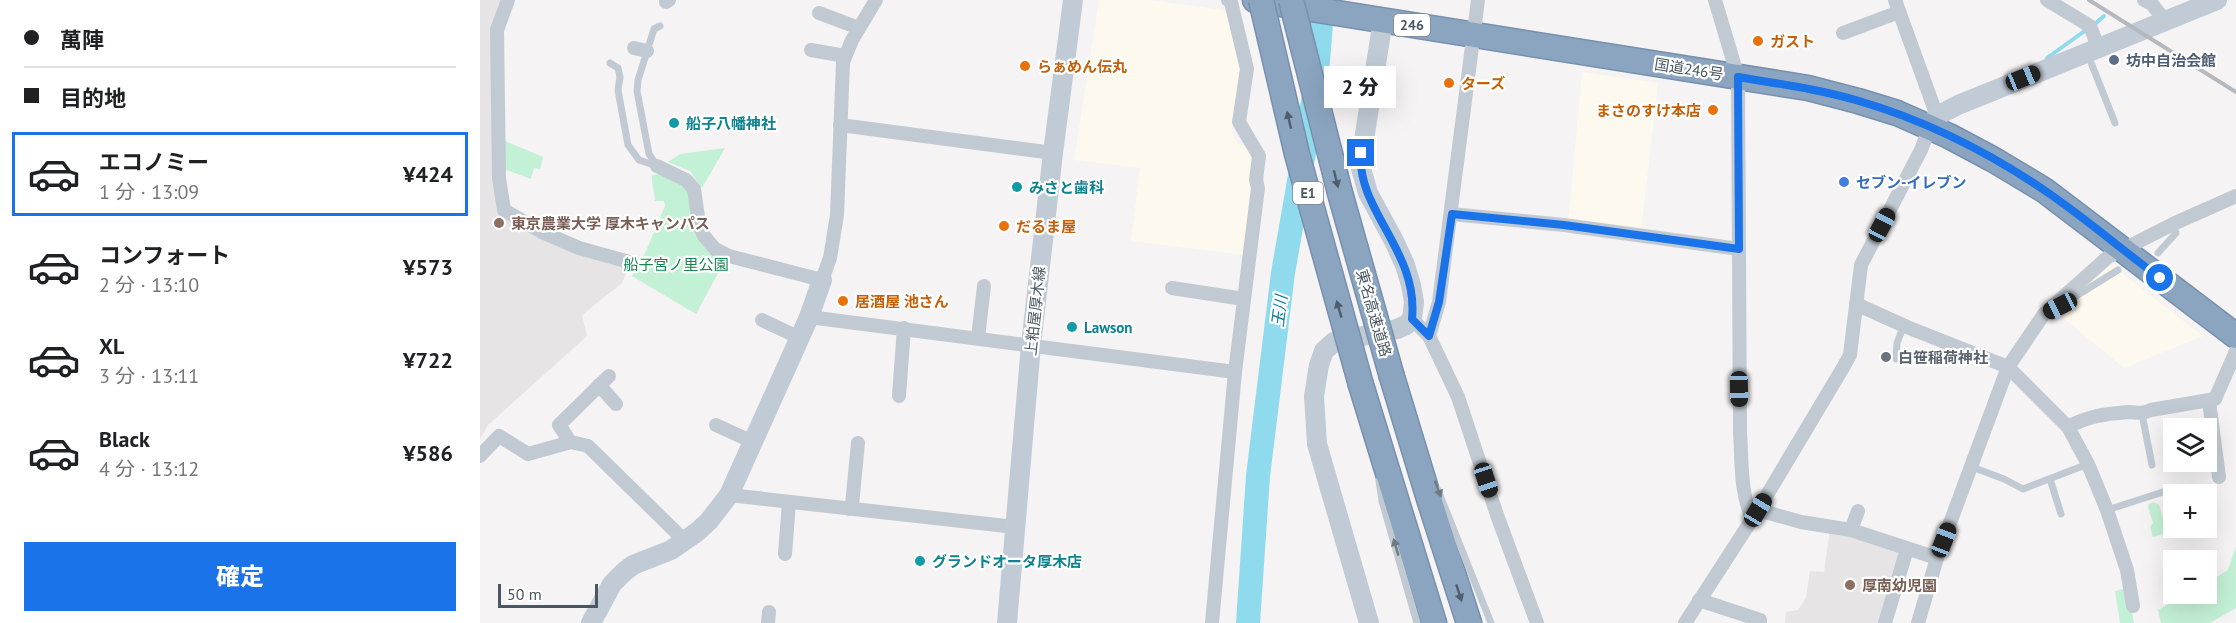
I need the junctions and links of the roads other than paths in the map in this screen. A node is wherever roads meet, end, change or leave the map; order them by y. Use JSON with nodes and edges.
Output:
{"nodes":[{"id":1,"x":508,"y":0,"type":"edge"},
{"id":2,"x":1073,"y":0,"type":"edge"},
{"id":3,"x":1228,"y":0,"type":"edge"},
{"id":4,"x":1255,"y":0,"type":"edge"},
{"id":5,"x":1478,"y":0,"type":"edge"},
{"id":6,"x":1715,"y":0,"type":"edge"},
{"id":7,"x":2047,"y":0,"type":"edge"},
{"id":8,"x":2144,"y":0,"type":"edge"},
{"id":9,"x":2217,"y":0,"type":"edge"},
{"id":10,"x":1277,"y":1,"type":"edge"},
{"id":11,"x":871,"y":2,"type":"edge"},
{"id":12,"x":1897,"y":6,"type":"edge"},
{"id":13,"x":819,"y":13,"type":"dead end"},
{"id":14,"x":1383,"y":20,"type":"junction"},
{"id":15,"x":2165,"y":21,"type":"junction"},
{"id":16,"x":660,"y":26,"type":"dead end"},
{"id":17,"x":859,"y":28,"type":"junction"},
{"id":18,"x":1843,"y":33,"type":"dead end"},
{"id":19,"x":1473,"y":34,"type":"junction"},
{"id":20,"x":2093,"y":49,"type":"junction"},
{"id":21,"x":811,"y":50,"type":"dead end"},
{"id":22,"x":844,"y":56,"type":"junction"},
{"id":23,"x":610,"y":63,"type":"dead end"},
{"id":24,"x":1738,"y":77,"type":"junction"},
{"id":25,"x":1934,"y":121,"type":"junction"},
{"id":26,"x":2115,"y":123,"type":"dead end"},
{"id":27,"x":840,"y":125,"type":"junction"},
{"id":28,"x":1053,"y":153,"type":"junction"},
{"id":29,"x":657,"y":166,"type":"junction"},
{"id":30,"x":2236,"y":196,"type":"edge"},
{"id":31,"x":1452,"y":214,"type":"junction"},
{"id":32,"x":2173,"y":224,"type":"junction"},
{"id":33,"x":1739,"y":249,"type":"junction"},
{"id":34,"x":2158,"y":253,"type":"dead end"},
{"id":35,"x":2120,"y":260,"type":"junction"},
{"id":36,"x":633,"y":263,"type":"dead end"},
{"id":37,"x":822,"y":280,"type":"junction"},
{"id":38,"x":984,"y":286,"type":"dead end"},
{"id":39,"x":1172,"y":288,"type":"dead end"},
{"id":40,"x":1244,"y":299,"type":"junction"},
{"id":41,"x":1856,"y":304,"type":"junction"},
{"id":42,"x":2044,"y":314,"type":"junction"},
{"id":43,"x":809,"y":317,"type":"junction"},
{"id":44,"x":1412,"y":319,"type":"junction"},
{"id":45,"x":762,"y":320,"type":"dead end"},
{"id":46,"x":1904,"y":325,"type":"junction"},
{"id":47,"x":904,"y":328,"type":"junction"},
{"id":48,"x":1429,"y":336,"type":"junction"},
{"id":49,"x":2236,"y":336,"type":"edge"},
{"id":50,"x":800,"y":338,"type":"junction"},
{"id":51,"x":978,"y":338,"type":"junction"},
{"id":52,"x":1031,"y":345,"type":"junction"},
{"id":53,"x":2236,"y":351,"type":"edge"},
{"id":54,"x":1896,"y":359,"type":"dead end"},
{"id":55,"x":2008,"y":368,"type":"junction"},
{"id":56,"x":1235,"y":372,"type":"junction"},
{"id":57,"x":1392,"y":376,"type":"junction"},
{"id":58,"x":1361,"y":385,"type":"junction"},
{"id":59,"x":899,"y":396,"type":"dead end"},
{"id":60,"x":2209,"y":401,"type":"junction"},
{"id":61,"x":616,"y":404,"type":"dead end"},
{"id":62,"x":2142,"y":414,"type":"junction"},
{"id":63,"x":716,"y":425,"type":"dead end"},
{"id":64,"x":2068,"y":427,"type":"junction"},
{"id":65,"x":568,"y":442,"type":"junction"},
{"id":66,"x":753,"y":442,"type":"junction"},
{"id":67,"x":858,"y":443,"type":"dead end"},
{"id":68,"x":1374,"y":454,"type":"dead end"},
{"id":69,"x":480,"y":456,"type":"edge"},
{"id":70,"x":1427,"y":462,"type":"dead end"},
{"id":71,"x":2088,"y":464,"type":"junction"},
{"id":72,"x":2152,"y":465,"type":"dead end"},
{"id":73,"x":1971,"y":467,"type":"junction"},
{"id":74,"x":2222,"y":471,"type":"dead end"},
{"id":75,"x":1378,"y":477,"type":"dead end"},
{"id":76,"x":2050,"y":479,"type":"junction"},
{"id":77,"x":1436,"y":483,"type":"dead end"},
{"id":78,"x":2163,"y":492,"type":"edge"},
{"id":79,"x":729,"y":495,"type":"junction"},
{"id":80,"x":789,"y":502,"type":"junction"},
{"id":81,"x":849,"y":509,"type":"junction"},
{"id":82,"x":2108,"y":510,"type":"junction"},
{"id":83,"x":1858,"y":511,"type":"dead end"},
{"id":84,"x":1755,"y":514,"type":"junction"},
{"id":85,"x":2061,"y":514,"type":"dead end"},
{"id":86,"x":1015,"y":527,"type":"junction"},
{"id":87,"x":1851,"y":530,"type":"junction"},
{"id":88,"x":685,"y":541,"type":"junction"},
{"id":89,"x":1907,"y":549,"type":"junction"},
{"id":90,"x":785,"y":554,"type":"dead end"},
{"id":91,"x":1937,"y":558,"type":"junction"},
{"id":92,"x":1699,"y":600,"type":"junction"},
{"id":93,"x":2133,"y":606,"type":"dead end"},
{"id":94,"x":591,"y":623,"type":"edge"},
{"id":95,"x":1006,"y":623,"type":"edge"},
{"id":96,"x":1212,"y":623,"type":"edge"},
{"id":97,"x":1369,"y":623,"type":"edge"},
{"id":98,"x":1418,"y":623,"type":"edge"},
{"id":99,"x":1434,"y":623,"type":"edge"},
{"id":100,"x":1470,"y":623,"type":"edge"},
{"id":101,"x":1491,"y":623,"type":"edge"},
{"id":102,"x":1537,"y":623,"type":"edge"},
{"id":103,"x":1685,"y":623,"type":"edge"},
{"id":104,"x":1760,"y":623,"type":"edge"},
{"id":105,"x":1885,"y":623,"type":"edge"},
{"id":106,"x":1918,"y":623,"type":"edge"}],
"edges":[{"from":1,"to":36,"type":"street"},
{"from":2,"to":28,"type":"street","name":"上粕屋厚木線"},
{"from":3,"to":40,"type":"street"},
{"from":4,"to":10,"type":"highway","name":"国道246号","number":"246"},
{"from":5,"to":19,"type":"street"},
{"from":6,"to":24,"type":"street"},
{"from":7,"to":20,"type":"street"},
{"from":8,"to":15,"type":"street"},
{"from":9,"to":15,"type":"street"},
{"from":10,"to":14,"type":"highway","name":"国道246号","number":"246"},
{"from":10,"to":57,"type":"highway","name":"東名高速道路","number":"E1","one_way":true,"bridge":true},
{"from":58,"to":10,"type":"highway","number":"E1","one_way":true,"bridge":true},
{"from":11,"to":17,"type":"street"},
{"from":12,"to":18,"type":"street"},
{"from":12,"to":25,"type":"street"},
{"from":13,"to":17,"type":"street"},
{"from":14,"to":19,"type":"highway","name":"国道246号","number":"246"},
{"from":14,"to":44,"type":"street"},
{"from":15,"to":20,"type":"street"},
{"from":16,"to":29,"type":"lane"},
{"from":17,"to":22,"type":"street"},
{"from":19,"to":24,"type":"highway","name":"国道246号","number":"246"},
{"from":19,"to":31,"type":"street"},
{"from":20,"to":25,"type":"street"},
{"from":20,"to":26,"type":"lane"},
{"from":21,"to":22,"type":"street"},
{"from":22,"to":27,"type":"street"},
{"from":23,"to":29,"type":"lane"},
{"from":24,"to":25,"type":"highway","name":"国道246号","number":"246"},
{"from":24,"to":33,"type":"street"},
{"from":25,"to":35,"type":"highway","name":"国道246号","number":"246"},
{"from":25,"to":41,"type":"street"},
{"from":27,"to":28,"type":"street"},
{"from":27,"to":37,"type":"street"},
{"from":28,"to":52,"type":"street","name":"上粕屋厚木線"},
{"from":29,"to":37,"type":"street"},
{"from":30,"to":32,"type":"street"},
{"from":31,"to":33,"type":"street"},
{"from":31,"to":48,"type":"street"},
{"from":32,"to":34,"type":"lane"},
{"from":32,"to":35,"type":"street"},
{"from":33,"to":84,"type":"street"},
{"from":35,"to":42,"type":"lane"},
{"from":35,"to":42,"type":"street"},
{"from":35,"to":49,"type":"highway","name":"国道246号","number":"246"},
{"from":37,"to":43,"type":"street"},
{"from":38,"to":51,"type":"street"},
{"from":39,"to":40,"type":"street"},
{"from":40,"to":56,"type":"street"},
{"from":41,"to":46,"type":"street"},
{"from":41,"to":84,"type":"street"},
{"from":42,"to":55,"type":"street"},
{"from":43,"to":47,"type":"street"},
{"from":43,"to":50,"type":"street"},
{"from":44,"to":48,"type":"street"},
{"from":44,"to":97,"type":"street"},
{"from":45,"to":50,"type":"street"},
{"from":46,"to":54,"type":"lane"},
{"from":46,"to":55,"type":"street"},
{"from":47,"to":51,"type":"street"},
{"from":47,"to":59,"type":"street"},
{"from":48,"to":102,"type":"street"},
{"from":50,"to":66,"type":"street"},
{"from":51,"to":52,"type":"street"},
{"from":52,"to":56,"type":"street"},
{"from":52,"to":86,"type":"street","name":"上粕屋厚木線"},
{"from":53,"to":60,"type":"street"},
{"from":55,"to":64,"type":"street"},
{"from":55,"to":73,"type":"street"},
{"from":56,"to":96,"type":"street"},
{"from":57,"to":70,"type":"lane"},
{"from":57,"to":100,"type":"highway","name":"東名高速道路","number":"E1","one_way":true},
{"from":58,"to":68,"type":"lane"},
{"from":58,"to":99,"type":"highway","number":"E1"},
{"from":60,"to":62,"type":"street"},
{"from":60,"to":74,"type":"street"},
{"from":61,"to":65,"type":"street"},
{"from":62,"to":64,"type":"street"},
{"from":62,"to":72,"type":"lane"},
{"from":63,"to":66,"type":"street"},
{"from":64,"to":71,"type":"street"},
{"from":65,"to":69,"type":"street"},
{"from":65,"to":88,"type":"street"},
{"from":66,"to":79,"type":"street"},
{"from":67,"to":81,"type":"street"},
{"from":71,"to":76,"type":"lane"},
{"from":71,"to":82,"type":"street"},
{"from":73,"to":76,"type":"lane"},
{"from":73,"to":91,"type":"street"},
{"from":98,"to":75,"type":"lane","one_way":true},
{"from":76,"to":85,"type":"lane"},
{"from":77,"to":101,"type":"lane","one_way":true},
{"from":78,"to":82,"type":"lane"},
{"from":79,"to":80,"type":"street"},
{"from":79,"to":88,"type":"street"},
{"from":80,"to":81,"type":"street"},
{"from":80,"to":90,"type":"street"},
{"from":81,"to":86,"type":"street"},
{"from":82,"to":93,"type":"street"},
{"from":83,"to":87,"type":"street"},
{"from":84,"to":87,"type":"street"},
{"from":84,"to":92,"type":"street"},
{"from":86,"to":95,"type":"street","name":"上粕屋厚木線"},
{"from":87,"to":89,"type":"street"},
{"from":88,"to":94,"type":"street"},
{"from":89,"to":91,"type":"street"},
{"from":89,"to":105,"type":"street"},
{"from":91,"to":106,"type":"street"},
{"from":92,"to":103,"type":"street"},
{"from":92,"to":104,"type":"street"}]}
